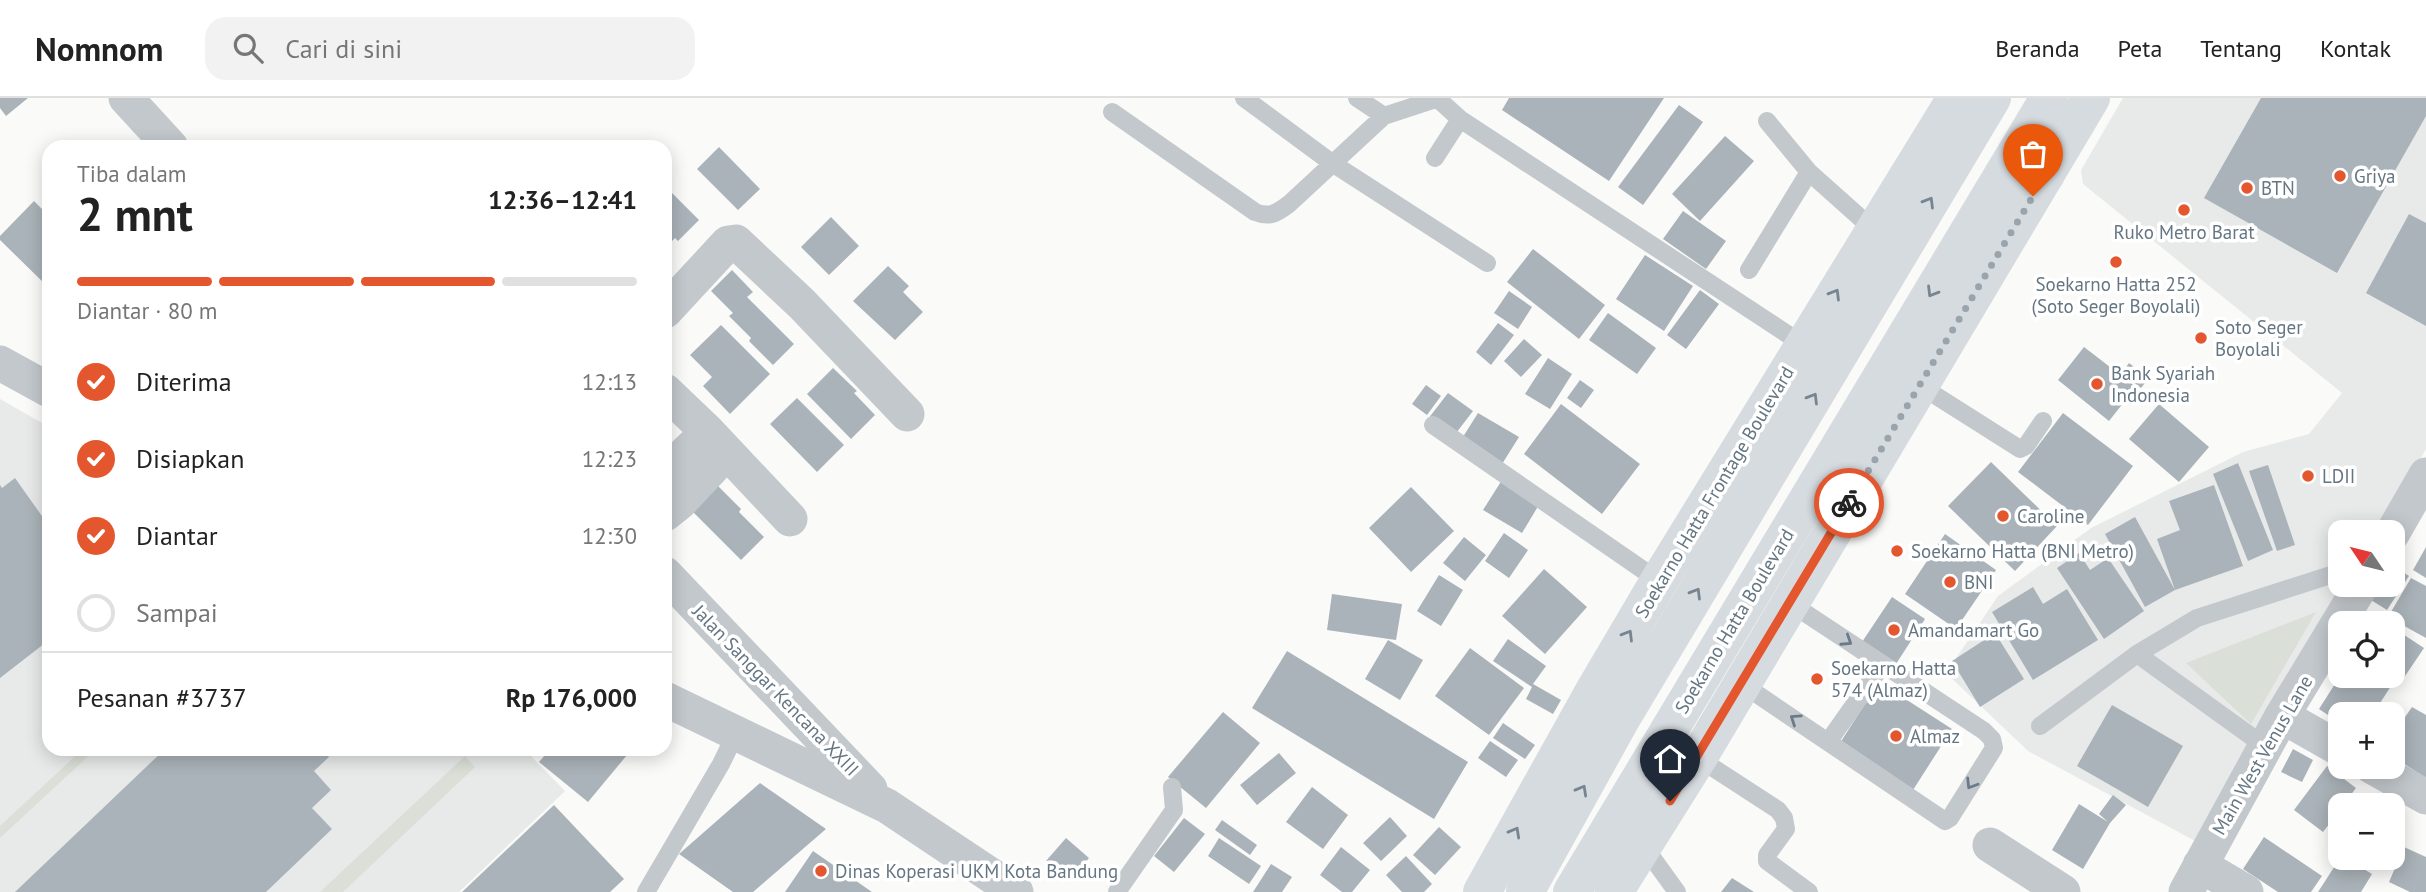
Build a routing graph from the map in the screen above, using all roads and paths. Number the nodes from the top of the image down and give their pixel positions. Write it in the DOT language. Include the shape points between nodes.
graph roads {
  1 [pos="125,98"];
  2 [pos="1244,98"];
  3 [pos="1357,98"];
  4 [pos="1438,98"];
  5 [pos="1956,98"];
  6 [pos="1992,98"];
  7 [pos="2049,98"];
  8 [pos="2091,98"];
  9 [pos="1112,112"];
  10 [pos="1384,116"];
  11 [pos="1460,119"];
  12 [pos="1767,121"];
  13 [pos="164,140"];
  14 [pos="1435,158"];
  15 [pos="1332,163"];
  16 [pos="1809,172"];
  17 [pos="2046,174"];
  18 [pos="1874,230"];
  19 [pos="1967,233"];
  20 [pos="1487,263"];
  21 [pos="1749,270"];
  22 [pos="672,303"];
  23 [pos="2159,303"];
  24 [pos="2167,309"];
  25 [pos="1804,345"];
  26 [pos="0,363"];
  27 [pos="1919,385"];
  28 [pos="42,386"];
  29 [pos="672,398"];
  30 [pos="907,414"];
  31 [pos="2043,421"];
  32 [pos="1433,425"];
  33 [pos="717,442"];
  34 [pos="672,469"];
  35 [pos="2426,475"];
  36 [pos="672,508"];
  37 [pos="790,519"];
  38 [pos="2400,520"];
  39 [pos="2328,576"];
  40 [pos="672,581"];
  41 [pos="1659,581"];
  42 [pos="2354,597"];
  43 [pos="1790,603"];
  44 [pos="2137,654"];
  45 [pos="1883,664"];
  46 [pos="1742,684"];
  47 [pos="672,702"];
  48 [pos="2282,716"];
  49 [pos="2040,726"];
  50 [pos="736,733"];
  51 [pos="1828,742"];
  52 [pos="2328,742"];
  53 [pos="2266,747"];
  54 [pos="1698,758"];
  55 [pos="2394,779"];
  56 [pos="1172,787"];
  57 [pos="2426,797"];
  58 [pos="887,807"];
  59 [pos="1643,845"];
  60 [pos="1990,845"];
  61 [pos="1596,849"];
  62 [pos="2193,878"];
  63 [pos="646,892"];
  64 [pos="1016,892"];
  65 [pos="1117,892"];
  66 [pos="1482,892"];
  67 [pos="1525,892"];
  68 [pos="1572,892"];
  69 [pos="1590,892"];
  70 [pos="1614,892"];
  71 [pos="1677,892"];
  72 [pos="1809,892"];
  73 [pos="2063,892"];
  74 [pos="2246,892"];
  1 -- 13 [label="street"];
  2 -- 15 [label="lane"];
  3 -- 10 [label="lane"];
  4 -- 10 [label="lane"];
  4 -- 11 [label="lane"];
  5 -- 18 [label="main road, Soekarno Hatta Frontage Boulevard"];
  67 -- 6 [label="main road, one-way" via="1621,719"];
  7 -- 19 [label="main road, Soekarno Hatta Boulevard"];
  8 -- 17 [label="main road"];
  9 -- 15 [label="lane" via="1265,216 1289,204"];
  10 -- 15 [label="lane"];
  11 -- 14 [label="lane"];
  11 -- 25 [label="lane"];
  12 -- 16 [label="lane"];
  15 -- 20 [label="lane"];
  16 -- 18 [label="lane"];
  16 -- 21 [label="lane"];
  17 -- 19 [label="main road"];
  17 -- 27 [label="main road"];
  25 -- 18 [label="main road, Soekarno Hatta Frontage Boulevard, one-way"];
  19 -- 61 [label="main road, Soekarno Hatta Boulevard, one-way"];
  22 -- 30 [label="street" via="728,243 736,242"];
  23 -- 24 [label="path"];
  25 -- 41 [label="main road, Soekarno Hatta Frontage Boulevard"];
  26 -- 28 [label="street"];
  27 -- 31 [label="lane" via="2020,449"];
  27 -- 43 [label="main road"];
  29 -- 33 [label="street"];
  32 -- 41 [label="lane"];
  33 -- 34 [label="street"];
  33 -- 36 [label="street"];
  33 -- 37 [label="street"];
  35 -- 38 [label="street"];
  39 -- 44 [label="lane" via="2197,618"];
  40 -- 58 [label="street, Jalan Sanggar Kencana XXIII"];
  66 -- 41 [label="main road, Soekarno Hatta Frontage Boulevard, one-way"];
  42 -- 48 [label="street, Main West Venus Lane"];
  43 -- 45 [label="lane, one-way"];
  43 -- 46 [label="main road"];
  44 -- 49 [label="lane"];
  44 -- 53 [label="lane"];
  45 -- 51 [label="lane"];
  45 -- 51 [label="lane, one-way" via="1992,739 1994,748 1950,818 1938,818"];
  51 -- 46 [label="lane, one-way"];
  46 -- 54 [label="main road"];
  47 -- 50 [label="street"];
  48 -- 52 [label="street"];
  48 -- 53 [label="street, Main West Venus Lane"];
  50 -- 58 [label="street"];
  50 -- 63 [label="lane"];
  53 -- 62 [label="street, Main West Venus Lane"];
  54 -- 59 [label="main road"];
  54 -- 72 [label="lane" via="1778,810 1786,830 1767,861"];
  55 -- 57 [label="street"];
  56 -- 65 [label="lane" via="1174,810"];
  58 -- 64 [label="street"];
  59 -- 70 [label="main road"];
  59 -- 71 [label="lane"];
  60 -- 73 [label="street"];
  61 -- 68 [label="main road, Soekarno Hatta Boulevard"];
  61 -- 69 [label="main road"];
  62 -- 74 [label="street"];
}
